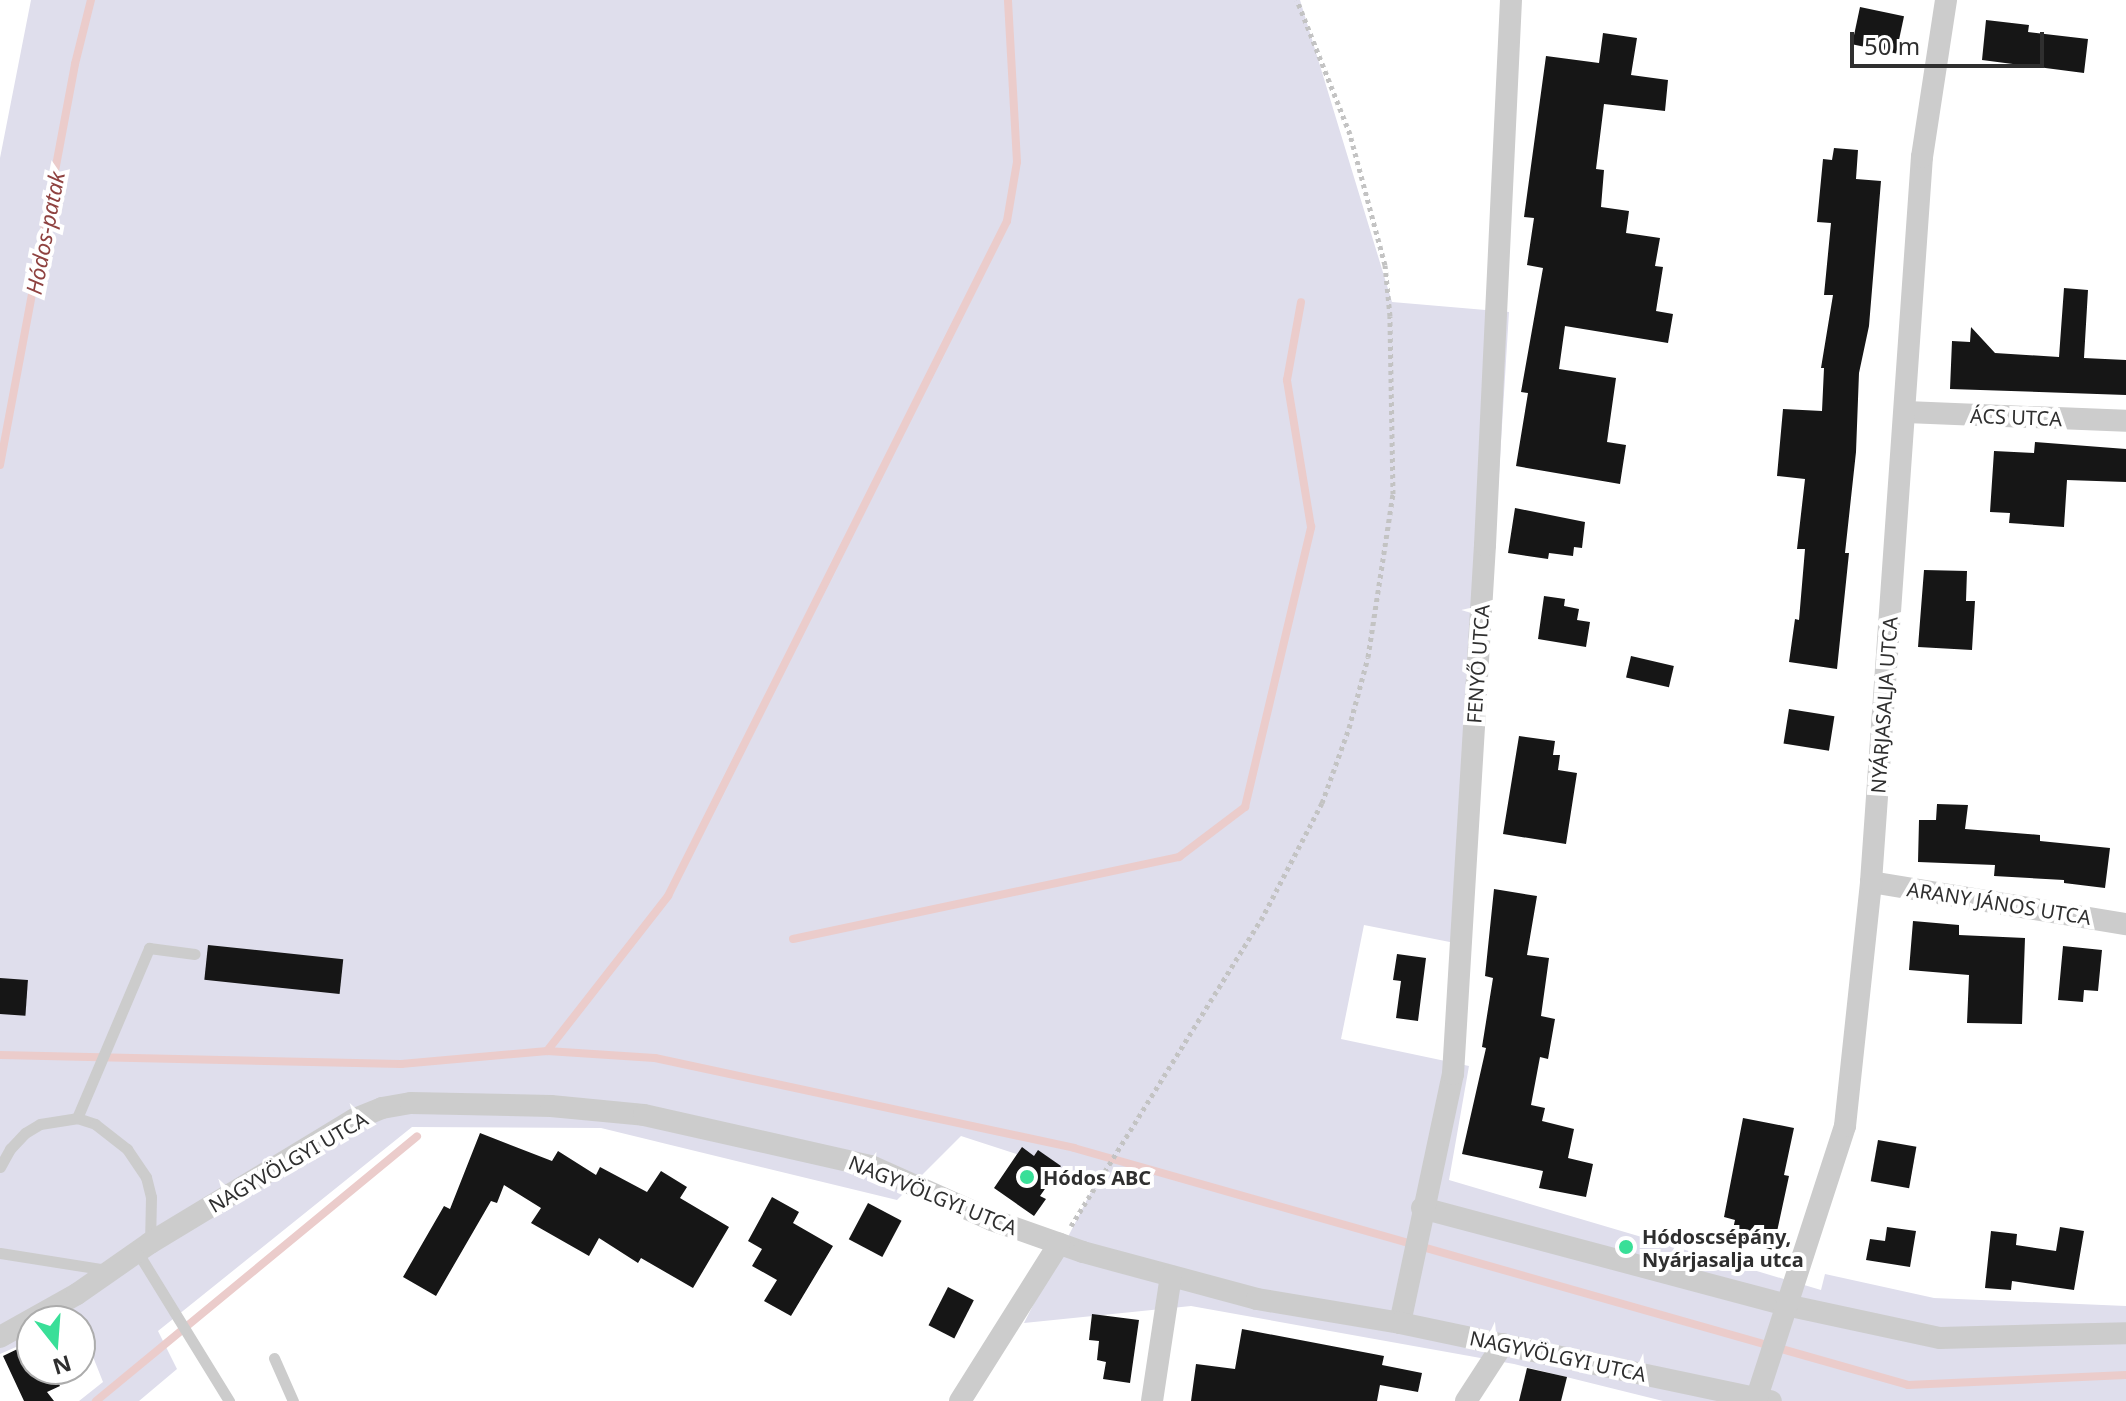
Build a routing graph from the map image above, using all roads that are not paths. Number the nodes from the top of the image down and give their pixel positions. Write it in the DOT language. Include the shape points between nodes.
graph roads {
  1 [pos="1511,0"];
  2 [pos="1946,0"];
  3 [pos="1906,412"];
  4 [pos="2126,421"];
  5 [pos="1871,882"];
  6 [pos="2126,924"];
  7 [pos="195,954"];
  8 [pos="77,1118"];
  9 [pos="0,1167"];
  10 [pos="1422,1208"];
  11 [pos="1059,1244"];
  12 [pos="144,1248"];
  13 [pos="0,1253"];
  14 [pos="112,1271"];
  15 [pos="1171,1276"];
  16 [pos="1786,1305"];
  17 [pos="1400,1323"];
  18 [pos="2126,1333"];
  19 [pos="0,1337"];
  20 [pos="1503,1344"];
  21 [pos="274,1358"];
  22 [pos="1764,1399"];
  23 [pos="229,1401"];
  24 [pos="293,1401"];
  25 [pos="960,1401"];
  26 [pos="1152,1401"];
  27 [pos="1466,1401"];
  1 -- 10 [label="street, FENYŐ UTCA" via="1453,1074"];
  2 -- 3 [label="street, NYÁRJASALJA UTCA" via="1922,157"];
  3 -- 4 [label="street, ÁCS UTCA"];
  3 -- 5 [label="street, NYÁRJASALJA UTCA"];
  5 -- 6 [label="street, ARANY JÁNOS UTCA"];
  5 -- 16 [label="street, NYÁRJASALJA UTCA" via="1845,1126"];
  7 -- 8 [label="lane" via="149,948"];
  8 -- 9 [label="lane" via="40,1124 25,1133"];
  8 -- 12 [label="lane" via="113,1134 139,1163 151,1197"];
  10 -- 16 [label="street"];
  10 -- 17 [label="street, FENYŐ UTCA"];
  11 -- 12 [label="street, NAGYVÖLGYI UTCA" via="871,1166 736,1134 629,1113 411,1103 355,1119"];
  11 -- 15 [label="street, NAGYVÖLGYI UTCA"];
  11 -- 25 [label="street"];
  12 -- 14 [label="street, NAGYVÖLGYI UTCA"];
  12 -- 23 [label="lane" via="173,1312"];
  13 -- 14 [label="lane"];
  14 -- 19 [label="street, NAGYVÖLGYI UTCA"];
  15 -- 17 [label="street, NAGYVÖLGYI UTCA" via="1257,1299"];
  15 -- 26 [label="street"];
  16 -- 18 [label="street" via="1940,1338"];
  16 -- 22 [label="street, NYÁRJASALJA UTCA" via="1768,1361"];
  17 -- 20 [label="street, NAGYVÖLGYI UTCA"];
  20 -- 22 [label="street, NAGYVÖLGYI UTCA"];
  20 -- 27 [label="street"];
  21 -- 24 [label="lane"];
}
